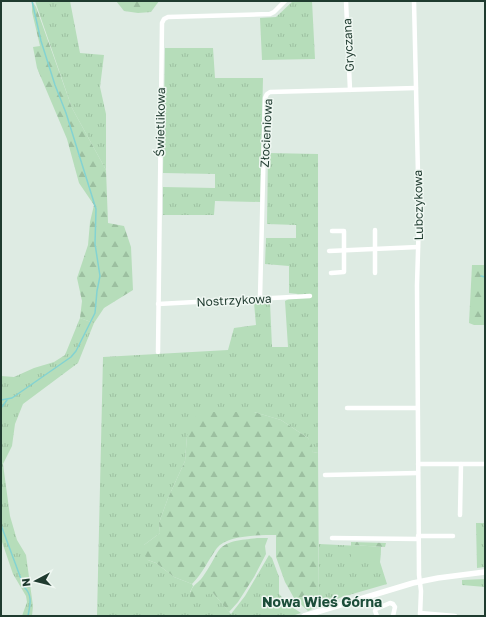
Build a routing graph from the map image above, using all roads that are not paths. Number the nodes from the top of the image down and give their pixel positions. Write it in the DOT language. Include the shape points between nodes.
graph roads {
  1 [pos="285,1"];
  2 [pos="346,1"];
  3 [pos="414,1"];
  4 [pos="416,88"];
  5 [pos="350,90"];
  6 [pos="375,230"];
  7 [pos="332,231"];
  8 [pos="418,247"];
  9 [pos="375,249"];
  10 [pos="329,251"];
  11 [pos="344,251"];
  12 [pos="331,273"];
  13 [pos="375,273"];
  14 [pos="310,296"];
  15 [pos="260,298"];
  16 [pos="158,304"];
  17 [pos="158,352"];
  18 [pos="347,408"];
  19 [pos="417,408"];
  20 [pos="418,464"];
  21 [pos="461,464"];
  22 [pos="485,464"];
  23 [pos="418,473"];
  24 [pos="325,475"];
  25 [pos="460,515"];
  26 [pos="453,536"];
  27 [pos="332,538"];
  28 [pos="418,538"];
  29 [pos="485,572"];
  30 [pos="419,581"];
  31 [pos="320,614"];
  32 [pos="420,614"];
  33 [pos="304,616"];
  34 [pos="377,616"];
  35 [pos="393,616"];
  36 [pos="455,616"];
  1 -- 16 [label="street, Świetlikowa" via="270,14 168,17 162,23"];
  2 -- 5 [label="street, Gryczana"];
  3 -- 4 [label="street, Lubczykowa"];
  4 -- 5 [label="street, Złocieniowa"];
  4 -- 8 [label="street, Lubczykowa"];
  5 -- 15 [label="street, Złocieniowa" via="270,92 265,98"];
  6 -- 9 [label="street"];
  7 -- 11 [label="street" via="344,230"];
  8 -- 9 [label="street"];
  8 -- 19 [label="street, Lubczykowa"];
  9 -- 11 [label="street"];
  9 -- 13 [label="street"];
  10 -- 11 [label="street"];
  11 -- 12 [label="street" via="344,272"];
  14 -- 15 [label="street, Nostrzykowa"];
  15 -- 16 [label="street, Nostrzykowa"];
  16 -- 17 [label="street, Świetlikowa"];
  18 -- 19 [label="street"];
  19 -- 20 [label="street, Lubczykowa"];
  20 -- 21 [label="street"];
  20 -- 23 [label="street, Lubczykowa"];
  21 -- 22 [label="street"];
  21 -- 25 [label="street"];
  23 -- 24 [label="street"];
  23 -- 28 [label="street, Lubczykowa"];
  26 -- 28 [label="street"];
  27 -- 28 [label="street"];
  28 -- 30 [label="street, Lubczykowa"];
  29 -- 30 [label="street"];
  30 -- 31 [label="street"];
  30 -- 32 [label="street, Lubczykowa"];
  31 -- 33 [label="street"];
  32 -- 36 [label="street"];
  34 -- 35 [label="street" via="376,609 390,603 395,607"];
}
